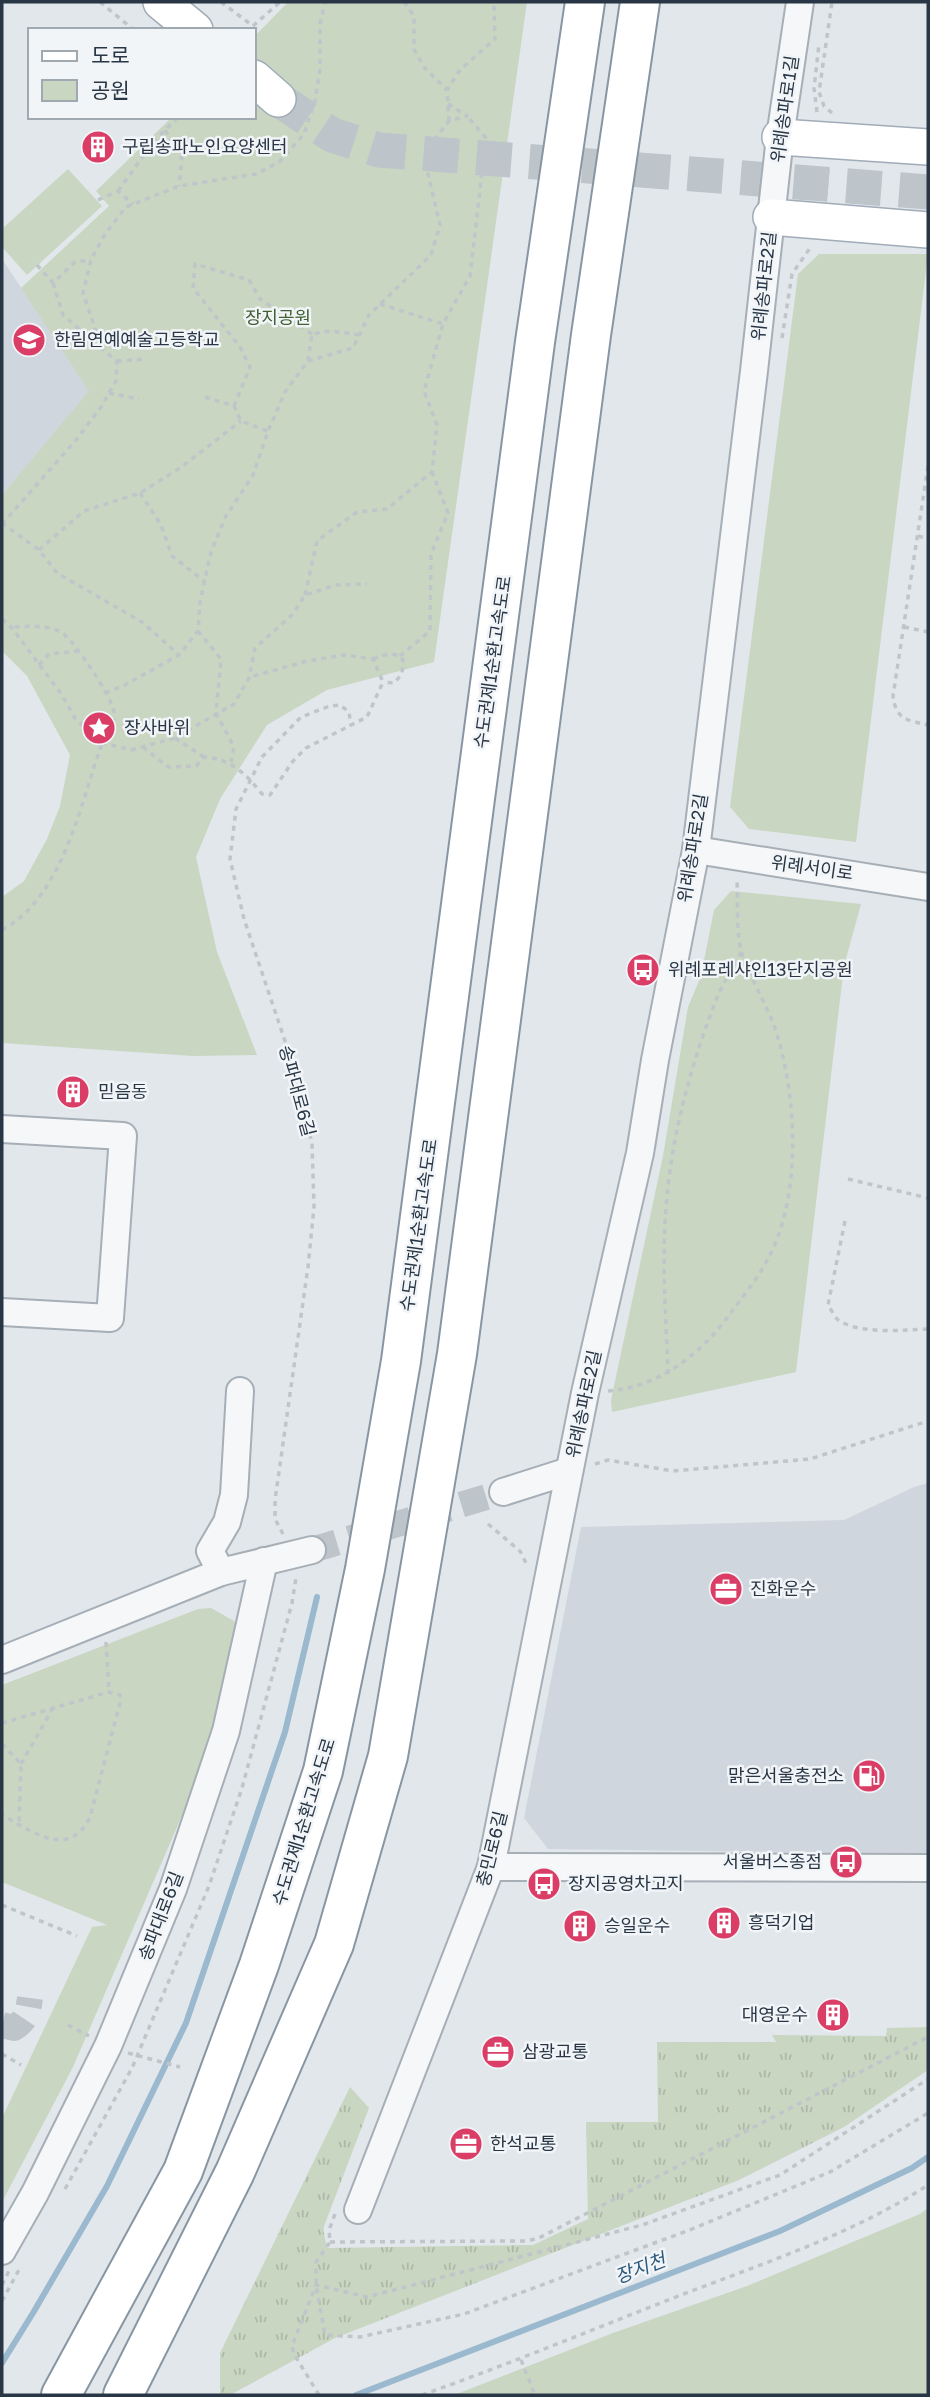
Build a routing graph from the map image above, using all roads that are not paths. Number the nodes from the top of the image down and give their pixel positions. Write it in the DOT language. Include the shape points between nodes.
graph roads {
  1 [pos="161,2"];
  2 [pos="585,2"];
  3 [pos="640,2"];
  4 [pos="800,2"];
  5 [pos="193,28"];
  6 [pos="780,137"];
  7 [pos="928,147"];
  8 [pos="771,217"];
  9 [pos="928,230"];
  10 [pos="696,850"];
  11 [pos="928,887"];
  12 [pos="2,1129"];
  13 [pos="2,1312"];
  14 [pos="240,1391"];
  15 [pos="569,1471"];
  16 [pos="503,1492"];
  17 [pos="303,1552"];
  18 [pos="264,1561"];
  19 [pos="221,1572"];
  20 [pos="2,1660"];
  21 [pos="491,1867"];
  22 [pos="928,1868"];
  23 [pos="358,2210"];
  24 [pos="2,2251"];
  25 [pos="61,2395"];
  26 [pos="123,2395"];
  1 -- 5 [label="main road"];
  2 -- 25 [label="highway, 수도권제1순환고속도로" via="401,1361 365,1569 323,1771 259,1965 183,2171"];
  3 -- 26 [label="highway" via="591,335 457,1354 388,1756 334,1944 235,2172"];
  4 -- 6 [label="street, 위례송파로1길"];
  6 -- 7 [label="main road" via="832,127"];
  6 -- 8 [label="street, 위례송파로1길"];
  8 -- 9 [label="main road"];
  8 -- 10 [label="street, 위례송파로2길"];
  10 -- 11 [label="street, 위례서이로"];
  10 -- 15 [label="street, 위례송파로2길" via="640,1153"];
  12 -- 13 [label="street" via="123,1136 110,1318"];
  14 -- 19 [label="street" via="233,1495 227,1522 211,1551"];
  15 -- 16 [label="street"];
  15 -- 21 [label="street, 충민로6길"];
  17 -- 18 [label="street"];
  18 -- 19 [label="street"];
  18 -- 24 [label="street, 송파대로6길" via="226,1731 173,1889 108,2046"];
  19 -- 20 [label="street"];
  21 -- 22 [label="street"];
  21 -- 23 [label="street, 충민로6길"];
}
